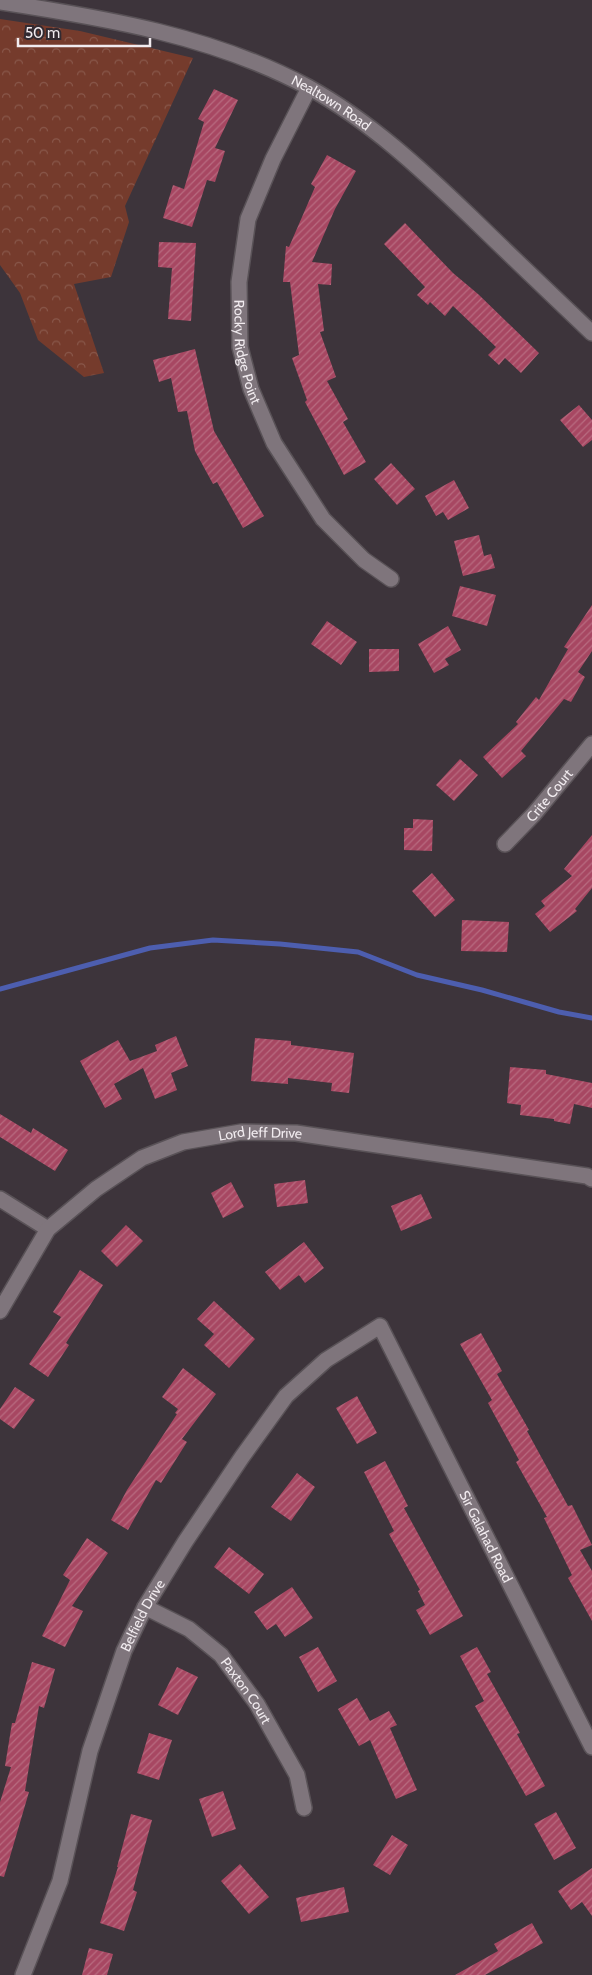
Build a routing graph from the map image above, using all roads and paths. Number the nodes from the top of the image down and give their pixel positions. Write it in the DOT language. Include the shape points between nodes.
graph roads {
  1 [pos="0,2"];
  2 [pos="309,88"];
  3 [pos="592,334"];
  4 [pos="392,579"];
  5 [pos="592,744"];
  6 [pos="505,844"];
  7 [pos="592,1179"];
  8 [pos="0,1199"];
  9 [pos="48,1229"];
  10 [pos="0,1311"];
  11 [pos="380,1326"];
  12 [pos="145,1607"];
  13 [pos="590,1737"];
  14 [pos="304,1808"];
  15 [pos="23,1975"];
  1 -- 2 [label="street, Nealtown Road" via="71,13 197,42 273,69"];
  2 -- 3 [label="street, Nealtown Road" via="394,146"];
  2 -- 4 [label="street, Rocky Ridge Point" via="273,159 248,219 239,282 240,347 251,390 274,443 323,519 364,560"];
  5 -- 6 [label="street, Crite Court"];
  7 -- 9 [label="street, Lord Jeff Drive" via="296,1133 241,1132 183,1142 142,1158 96,1189"];
  8 -- 9 [label="street"];
  9 -- 10 [label="street, Lord Jeff Drive"];
  11 -- 12 [label="street, Belfield Drive" via="326,1360 286,1396 226,1480"];
  11 -- 13 [label="street, Sir Galahad Road"];
  12 -- 14 [label="street, Paxton Court" via="189,1629 221,1655 257,1704 297,1775"];
  12 -- 15 [label="street, Belfield Drive" via="124,1651 96,1732 60,1881"];
}
